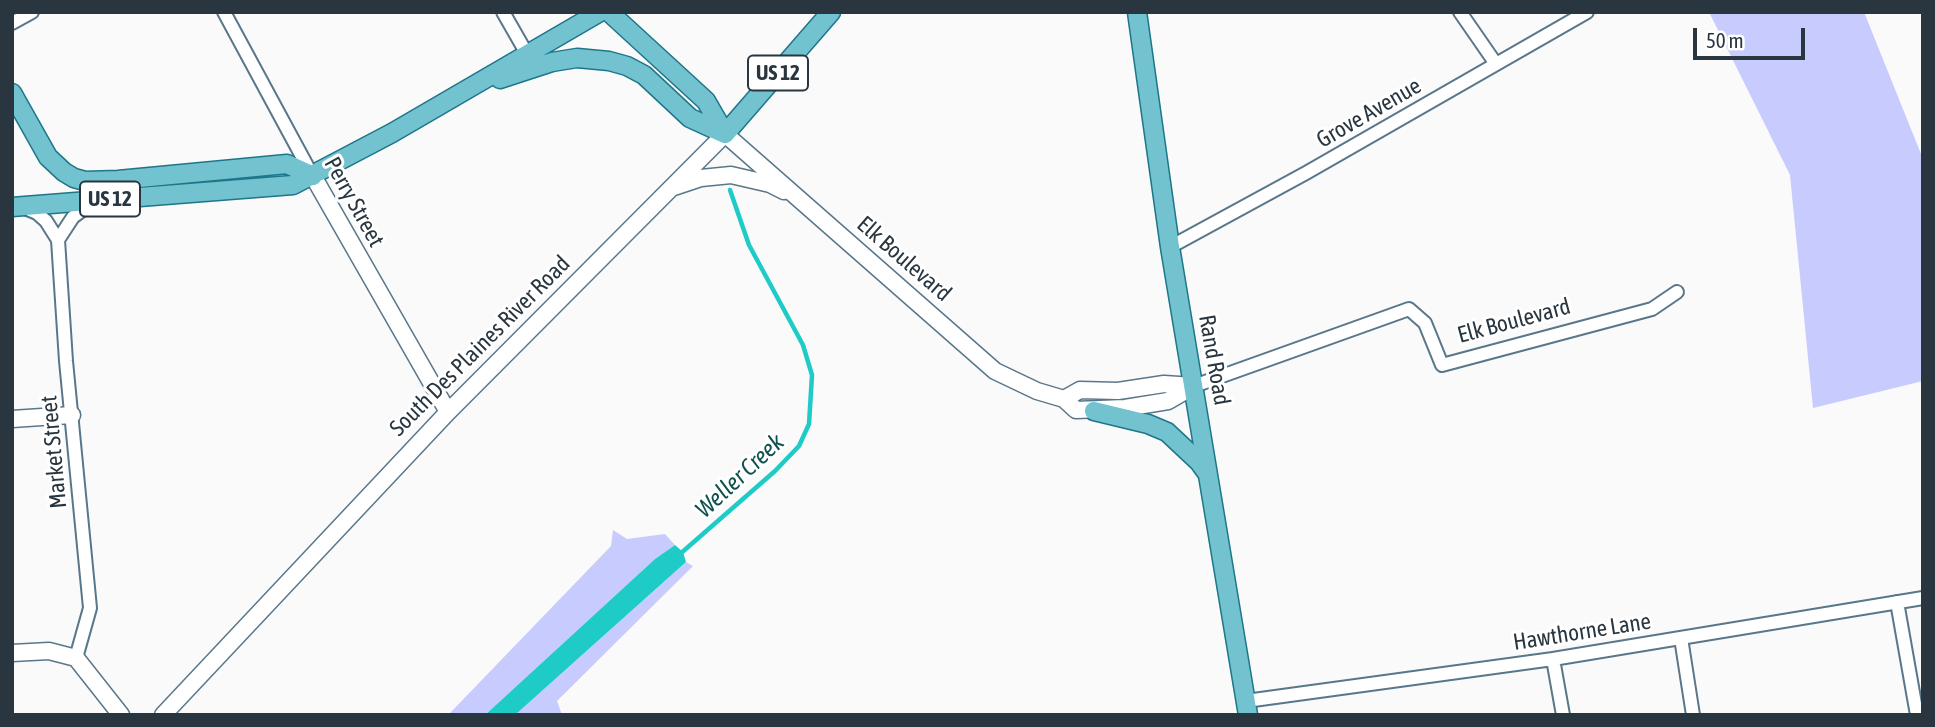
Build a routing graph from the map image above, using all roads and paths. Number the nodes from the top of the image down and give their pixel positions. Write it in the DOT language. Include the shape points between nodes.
graph roads {
  1 [pos="32,12"];
  2 [pos="223,12"];
  3 [pos="503,12"];
  4 [pos="600,12"];
  5 [pos="609,12"];
  6 [pos="831,12"];
  7 [pos="1137,12"];
  8 [pos="1460,12"];
  9 [pos="1587,12"];
  10 [pos="12,23"];
  11 [pos="527,54"];
  12 [pos="1496,64"];
  13 [pos="466,90"];
  14 [pos="12,93"];
  15 [pos="725,134"];
  16 [pos="313,176"];
  17 [pos="672,187"];
  18 [pos="797,197"];
  19 [pos="96,200"];
  20 [pos="17,207"];
  21 [pos="58,240"];
  22 [pos="1170,247"];
  23 [pos="1677,292"];
  24 [pos="1194,386"];
  25 [pos="1064,399"];
  26 [pos="1094,411"];
  27 [pos="448,412"];
  28 [pos="72,415"];
  29 [pos="12,419"];
  30 [pos="1209,475"];
  31 [pos="1923,598"];
  32 [pos="1898,602"];
  33 [pos="1681,638"];
  34 [pos="12,653"];
  35 [pos="76,658"];
  36 [pos="1553,659"];
  37 [pos="1247,708"];
  38 [pos="121,715"];
  39 [pos="163,715"];
  40 [pos="1563,715"];
  41 [pos="1693,715"];
  42 [pos="1917,715"];
  1 -- 10 [label="street"];
  2 -- 16 [label="street, Perry Street"];
  3 -- 11 [label="street"];
  4 -- 11 [label="main road, US 12"];
  5 -- 15 [label="main road, Elk Boulevard" via="706,101"];
  6 -- 15 [label="main road, South Des Plaines River Road / US 12"];
  7 -- 22 [label="main road, Rand Road"];
  8 -- 12 [label="street"];
  9 -- 12 [label="street, Grove Avenue"];
  11 -- 13 [label="main road, US 12"];
  12 -- 22 [label="street, Grove Avenue"];
  13 -- 15 [label="main road, Elk Boulevard" via="552,62 577,58 609,61 644,75 690,118"];
  13 -- 16 [label="main road, US 12"];
  14 -- 16 [label="main road, US 12" via="48,157 64,172 85,181 287,164"];
  15 -- 17 [label="main road, South Des Plaines River Road"];
  15 -- 18 [label="main road, Elk Boulevard"];
  16 -- 19 [label="main road, US 12" via="293,185"];
  16 -- 27 [label="main road, Perry Street"];
  17 -- 18 [label="main road" via="731,175 770,184"];
  17 -- 27 [label="main road, South Des Plaines River Road"];
  18 -- 25 [label="main road, Elk Boulevard" via="995,371"];
  19 -- 20 [label="main road, US 12"];
  19 -- 21 [label="street" via="73,217"];
  20 -- 21 [label="street" via="37,213"];
  21 -- 28 [label="street, Market Street"];
  22 -- 24 [label="main road, Rand Road"];
  23 -- 24 [label="street, Elk Boulevard" via="1652,309 1442,365 1425,323 1409,309"];
  24 -- 25 [label="main road, Elk Boulevard" via="1080,390"];
  24 -- 26 [label="main road, Elk Boulevard" via="1168,401"];
  24 -- 30 [label="main road, Rand Road"];
  25 -- 26 [label="main road, Elk Boulevard" via="1076,410"];
  26 -- 30 [label="main road" via="1167,432"];
  27 -- 39 [label="main road, South Des Plaines River Road"];
  28 -- 29 [label="main road"];
  28 -- 35 [label="street, Market Street" via="90,608"];
  30 -- 37 [label="main road, Rand Road"];
  31 -- 32 [label="street, Hawthorne Lane"];
  32 -- 33 [label="street, Hawthorne Lane"];
  32 -- 42 [label="street"];
  33 -- 36 [label="street, Hawthorne Lane"];
  33 -- 41 [label="street"];
  34 -- 35 [label="main road" via="49,651"];
  35 -- 38 [label="main road"];
  36 -- 37 [label="street, Hawthorne Lane"];
  36 -- 40 [label="street"];
}
